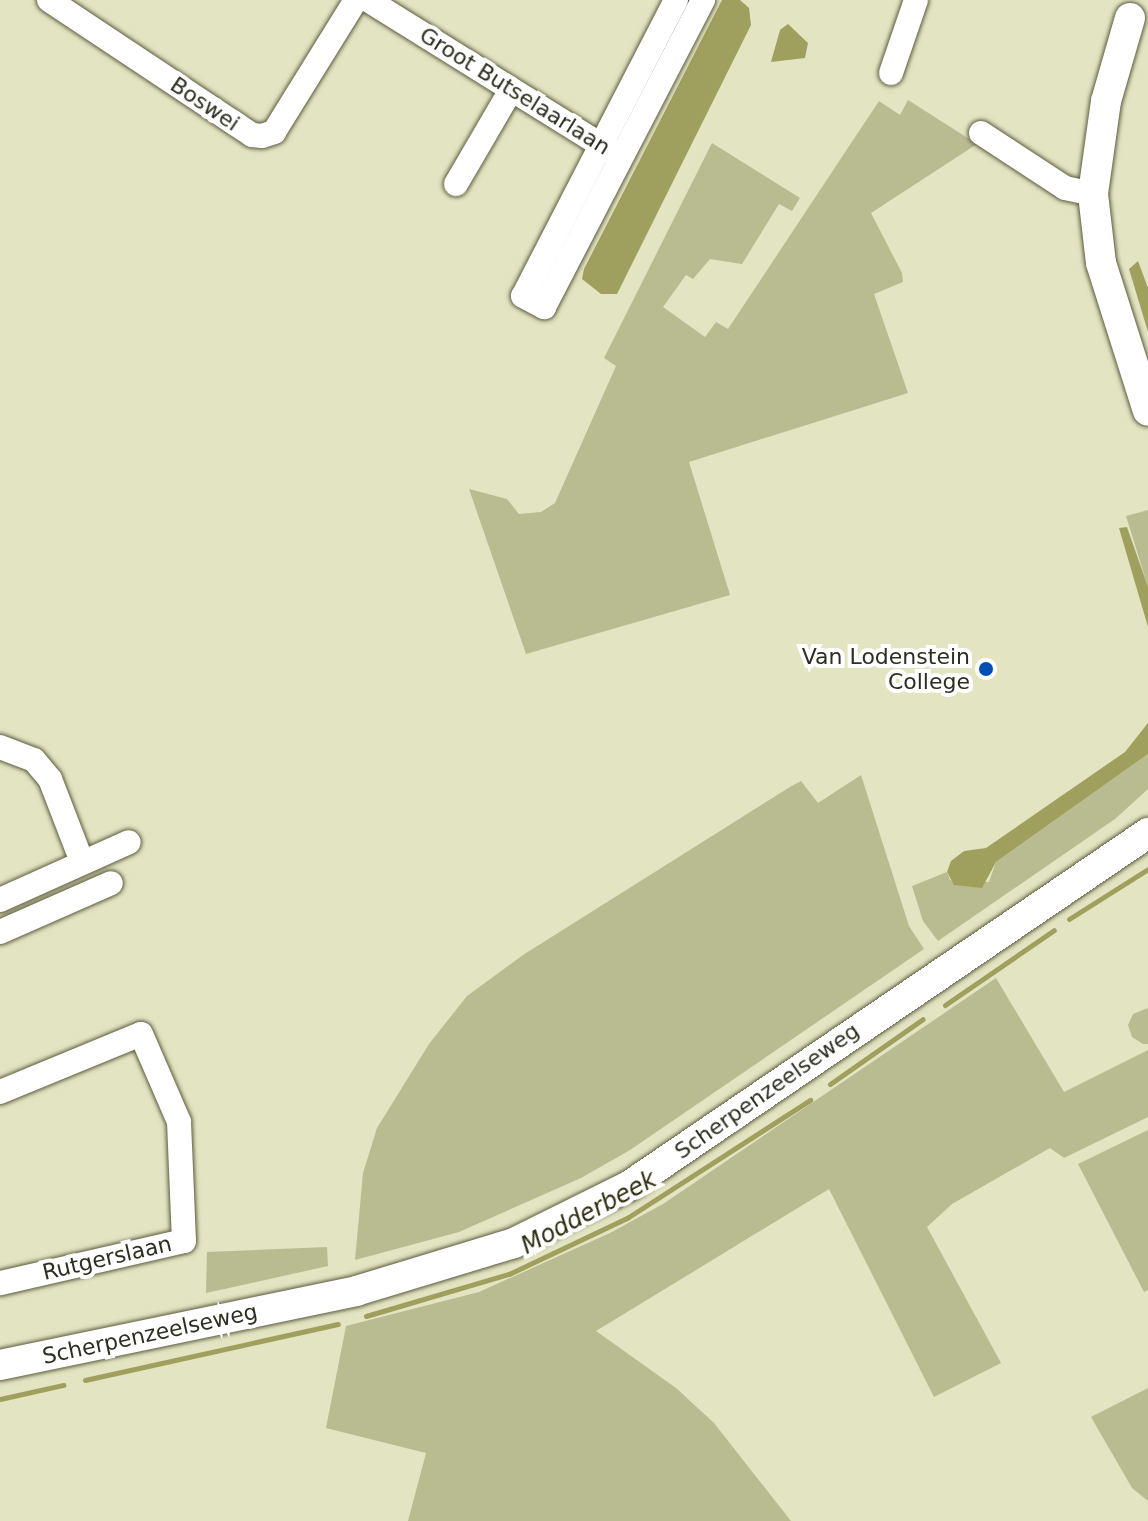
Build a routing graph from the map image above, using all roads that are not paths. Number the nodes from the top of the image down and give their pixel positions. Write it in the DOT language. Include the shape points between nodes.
graph roads {
  1 [pos="49,0"];
  2 [pos="356,0"];
  3 [pos="368,0"];
  4 [pos="676,0"];
  5 [pos="703,0"];
  6 [pos="916,0"];
  7 [pos="1137,21"];
  8 [pos="891,73"];
  9 [pos="511,90"];
  10 [pos="981,133"];
  11 [pos="611,151"];
  12 [pos="456,184"];
  13 [pos="1093,194"];
  14 [pos="1148,411"];
  15 [pos="0,747"];
  16 [pos="1142,832"];
  17 [pos="129,842"];
  18 [pos="82,862"];
  19 [pos="111,883"];
  20 [pos="0,900"];
  21 [pos="0,932"];
  22 [pos="0,1092"];
  23 [pos="0,1283"];
  24 [pos="0,1365"];
  1 -- 2 [label="street, Boswei" via="252,135 262,136 274,132"];
  3 -- 9 [label="street, Groot Butselaarlaan"];
  4 -- 11 [label="street"];
  5 -- 11 [label="street"];
  6 -- 8 [label="street"];
  7 -- 13 [label="main road" via="1104,124"];
  9 -- 11 [label="street, Groot Butselaarlaan"];
  9 -- 12 [label="street"];
  10 -- 13 [label="street" via="1065,188"];
  11 -- 11 [label="street" via="523,296 544,307"];
  13 -- 14 [label="main road" via="1101,263"];
  15 -- 18 [label="street" via="34,760 50,779"];
  16 -- 24 [label="main road, Scherpenzeelseweg" via="629,1186 514,1243 356,1291"];
  17 -- 18 [label="street"];
  18 -- 20 [label="street"];
  19 -- 21 [label="street"];
  22 -- 23 [label="street, Rutgerslaan" via="141,1034 179,1122 184,1241"];
}
